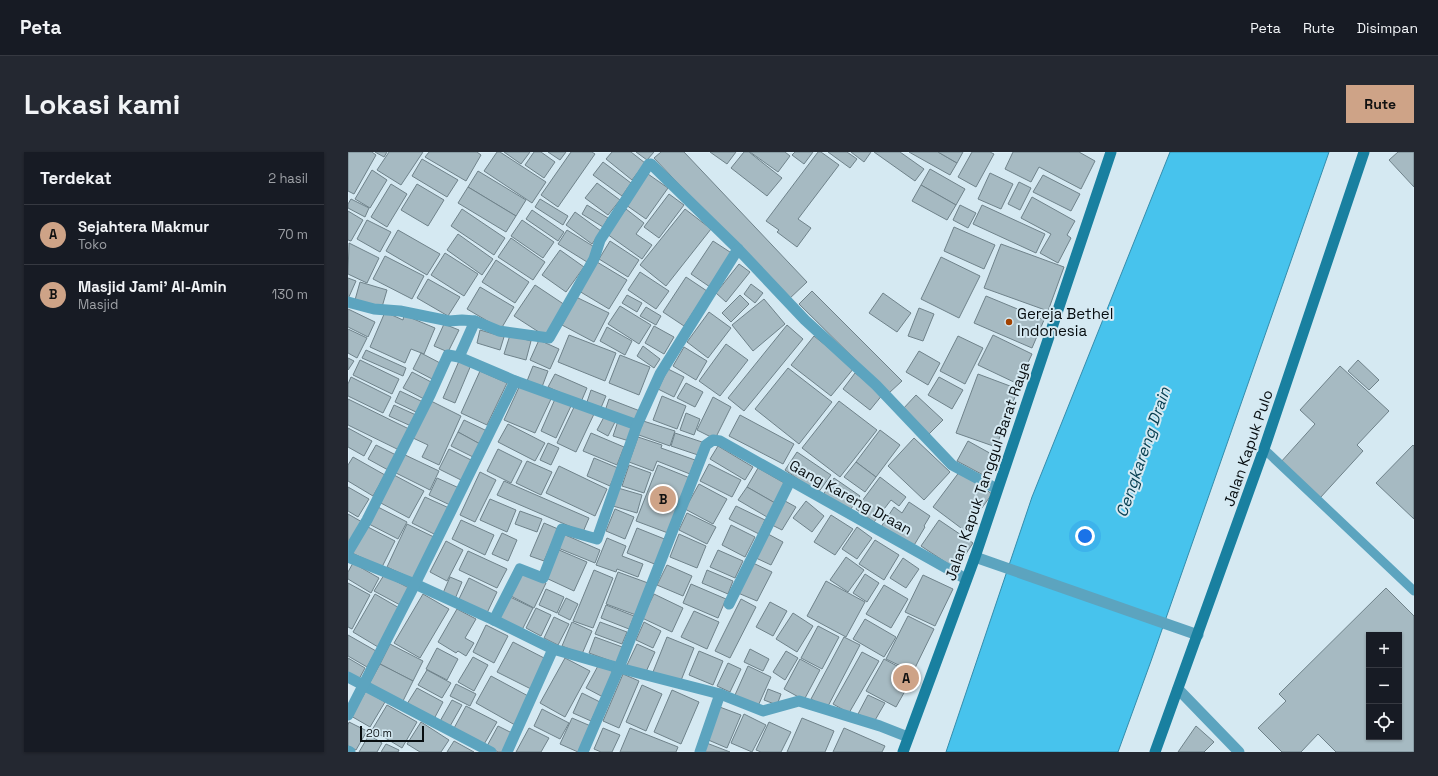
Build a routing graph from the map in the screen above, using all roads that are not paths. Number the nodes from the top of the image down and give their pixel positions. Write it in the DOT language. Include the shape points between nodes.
graph roads {
  1 [pos="1364,152"];
  2 [pos="1108,153"];
  3 [pos="738,249"];
  4 [pos="348,302"];
  5 [pos="475,321"];
  6 [pos="459,357"];
  7 [pos="515,381"];
  8 [pos="637,425"];
  9 [pos="1264,449"];
  10 [pos="790,481"];
  11 [pos="998,489"];
  12 [pos="348,552"];
  13 [pos="348,556"];
  14 [pos="975,557"];
  15 [pos="966,579"];
  16 [pos="415,584"];
  17 [pos="1414,591"];
  18 [pos="729,604"];
  19 [pos="494,620"];
  20 [pos="1198,635"];
  21 [pos="553,649"];
  22 [pos="619,668"];
  23 [pos="348,677"];
  24 [pos="363,686"];
  25 [pos="1178,689"];
  26 [pos="720,694"];
  27 [pos="348,715"];
  28 [pos="908,737"];
  29 [pos="491,752"];
  30 [pos="507,752"];
  31 [pos="583,752"];
  32 [pos="700,752"];
  33 [pos="903,752"];
  34 [pos="1155,752"];
  35 [pos="1239,752"];
  1 -- 9 [label="main road, Jalan Kapuk Pulo"];
  2 -- 11 [label="main road, Jalan Kapuk Tanggul Barat Raya"];
  3 -- 5 [label="street" via="649,164 600,240 594,259 549,338 500,331"];
  3 -- 8 [label="street" via="660,374"];
  3 -- 11 [label="street" via="805,320 876,385 952,465"];
  4 -- 5 [label="street" via="374,309 400,311 449,321"];
  5 -- 6 [label="street"];
  6 -- 7 [label="street"];
  6 -- 12 [label="street" via="448,354 367,520"];
  7 -- 8 [label="street"];
  7 -- 16 [label="street"];
  8 -- 19 [label="street" via="597,539 562,529 543,578 520,569"];
  9 -- 17 [label="lane"];
  9 -- 20 [label="main road, Jalan Kapuk Pulo"];
  10 -- 15 [label="street, Gang Kareng Draan"];
  10 -- 18 [label="street"];
  10 -- 22 [label="street, Gang Kareng Draan" via="720,442 713,440 706,445"];
  11 -- 14 [label="main road, Jalan Kapuk Tanggul Barat Raya"];
  13 -- 16 [label="street"];
  14 -- 15 [label="main road, Jalan Kapuk Tanggul Barat Raya"];
  14 -- 20 [label="street"];
  15 -- 28 [label="main road, Jalan Kapuk Tanggul Barat Raya"];
  16 -- 19 [label="street"];
  16 -- 24 [label="street"];
  19 -- 21 [label="street"];
  20 -- 25 [label="main road, Jalan Kapuk Pulo"];
  21 -- 22 [label="street"];
  21 -- 30 [label="street"];
  22 -- 26 [label="street"];
  22 -- 31 [label="street"];
  23 -- 24 [label="street"];
  24 -- 27 [label="street"];
  24 -- 29 [label="street"];
  25 -- 34 [label="main road, Jalan Kapuk Pulo"];
  25 -- 35 [label="street"];
  26 -- 28 [label="street" via="764,710 799,701"];
  26 -- 32 [label="street"];
  28 -- 33 [label="main road, Jalan Kapuk Tanggul Barat Raya"];
}
